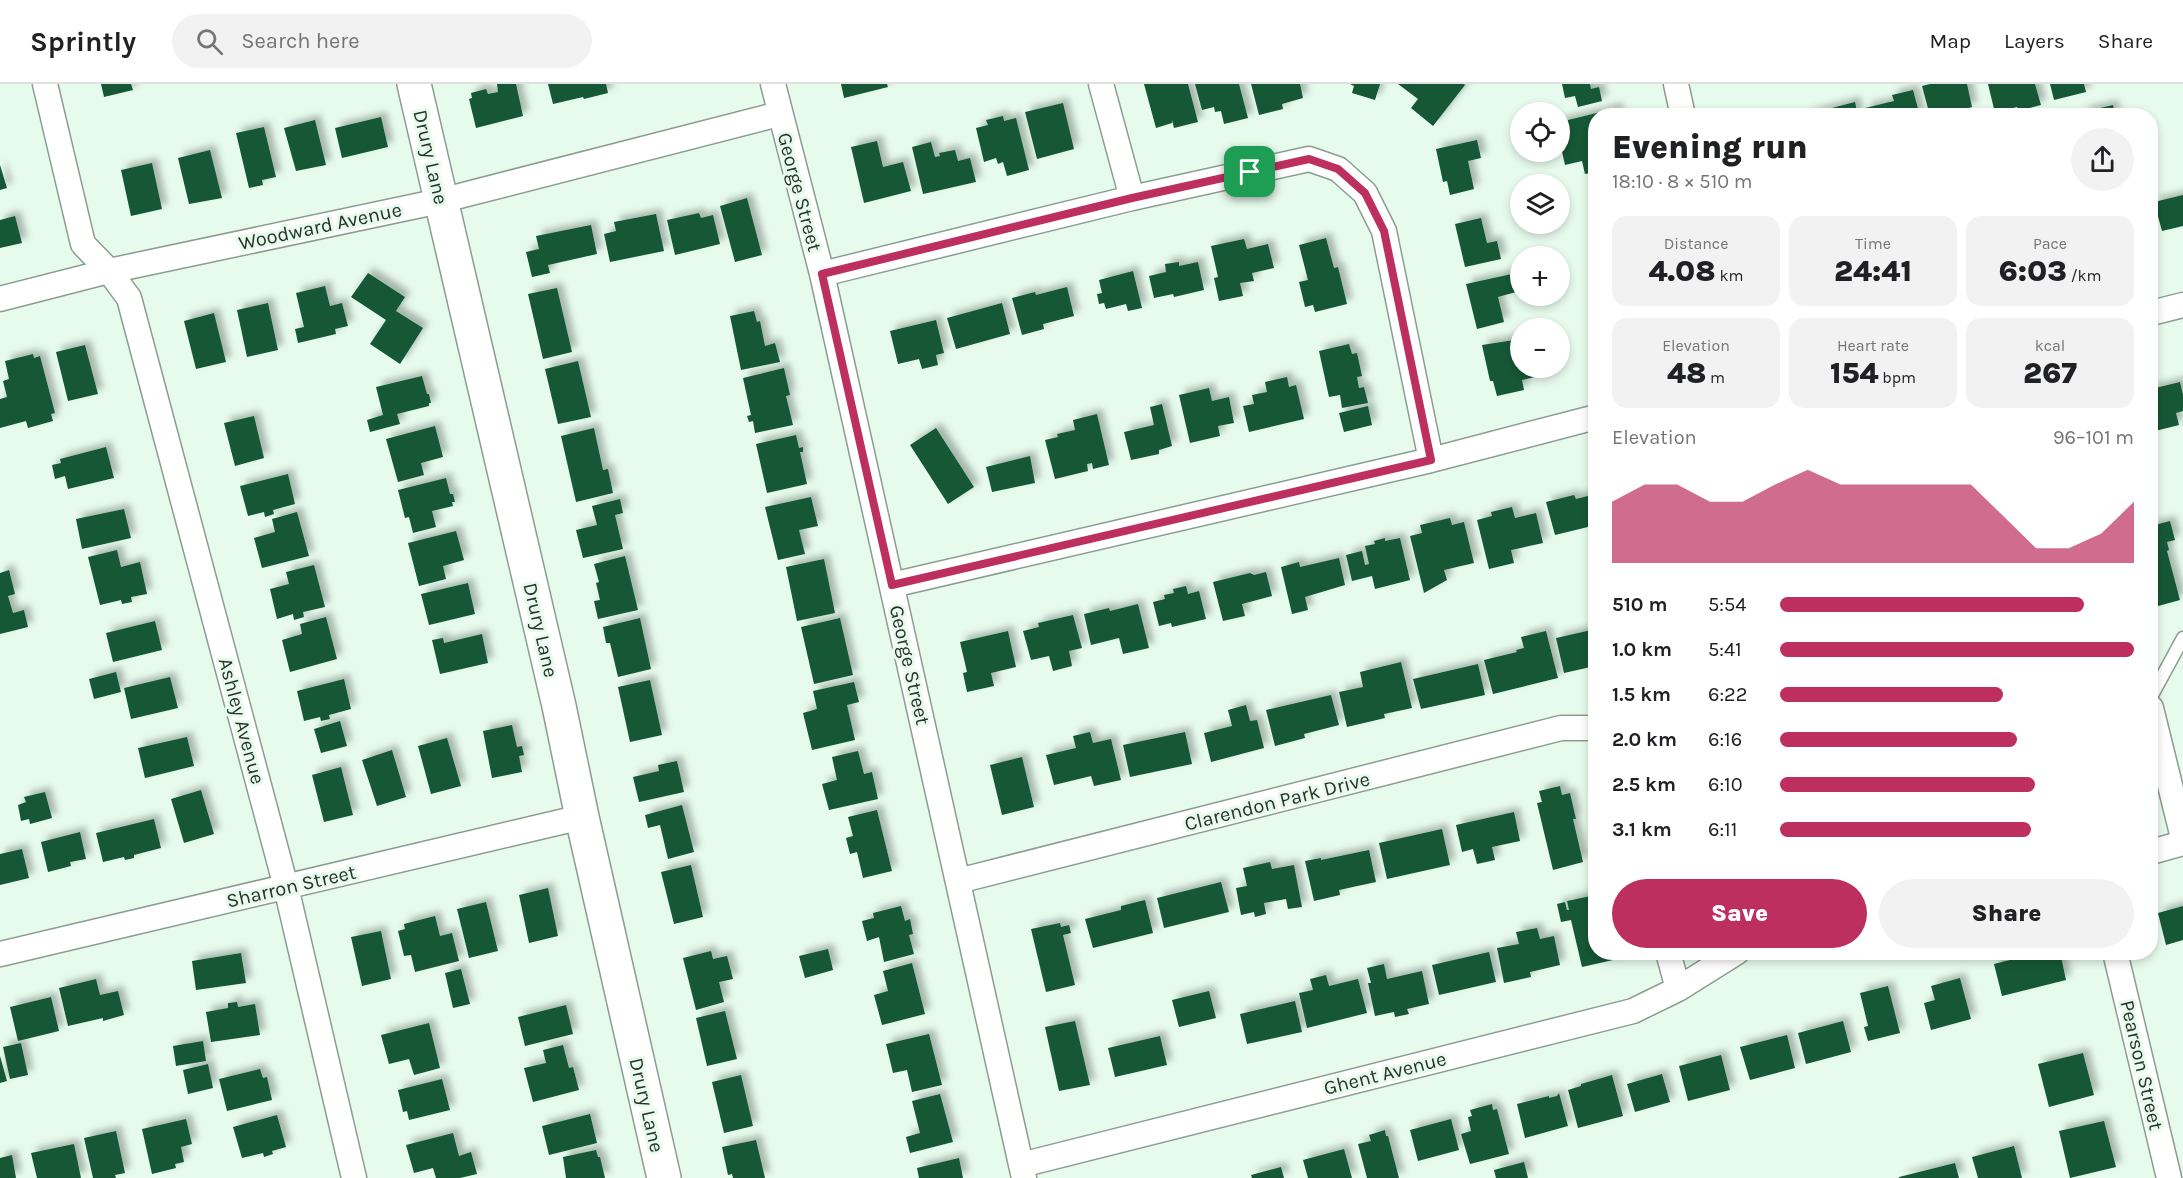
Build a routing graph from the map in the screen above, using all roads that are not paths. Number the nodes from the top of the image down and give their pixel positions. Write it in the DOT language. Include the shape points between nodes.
graph roads {
  1 [pos="45,84"];
  2 [pos="414,84"];
  3 [pos="773,84"];
  4 [pos="1101,84"];
  5 [pos="1676,84"];
  6 [pos="1681,108"];
  7 [pos="779,114"];
  8 [pos="1132,198"];
  9 [pos="440,201"];
  10 [pos="109,271"];
  11 [pos="822,274"];
  12 [pos="0,299"];
  13 [pos="2183,305"];
  14 [pos="2158,311"];
  15 [pos="1588,419"];
  16 [pos="1431,460"];
  17 [pos="892,585"];
  18 [pos="2183,638"];
  19 [pos="2158,684"];
  20 [pos="1588,729"];
  21 [pos="2158,736"];
  22 [pos="582,817"];
  23 [pos="2183,838"];
  24 [pos="2183,843"];
  25 [pos="2158,850"];
  26 [pos="958,882"];
  27 [pos="286,887"];
  28 [pos="0,954"];
  29 [pos="1670,960"];
  30 [pos="1724,960"];
  31 [pos="2117,960"];
  32 [pos="1678,989"];
  33 [pos="1023,1171"];
  34 [pos="354,1178"];
  35 [pos="664,1178"];
  36 [pos="2169,1178"];
  1 -- 10 [label="street, Ashley Avenue" via="83,244"];
  2 -- 9 [label="street, Drury Lane"];
  3 -- 7 [label="street, George Street"];
  4 -- 8 [label="street"];
  5 -- 6 [label="street"];
  7 -- 9 [label="street, Woodward Avenue"];
  7 -- 11 [label="street, George Street"];
  8 -- 11 [label="street"];
  8 -- 16 [label="street" via="1309,159 1338,169 1365,193 1384,231"];
  9 -- 10 [label="street, Woodward Avenue"];
  9 -- 22 [label="street, Drury Lane"];
  10 -- 12 [label="street, Woodward Avenue"];
  10 -- 27 [label="street, Ashley Avenue" via="129,298"];
  11 -- 17 [label="street, George Street"];
  13 -- 14 [label="street"];
  15 -- 16 [label="street"];
  16 -- 17 [label="street"];
  17 -- 26 [label="street, George Street"];
  18 -- 19 [label="lane"];
  20 -- 26 [label="street, Clarendon Park Drive" via="1562,728"];
  21 -- 23 [label="street"];
  22 -- 27 [label="street, Sharron Street"];
  22 -- 35 [label="street, Drury Lane"];
  24 -- 25 [label="street"];
  26 -- 33 [label="street, George Street"];
  27 -- 28 [label="street, Sharron Street"];
  27 -- 34 [label="street, Ashley Avenue"];
  29 -- 32 [label="street"];
  30 -- 32 [label="street, Ghent Avenue"];
  31 -- 36 [label="street, Pearson Street"];
  32 -- 33 [label="street, Ghent Avenue" via="1633,1011"];
}
